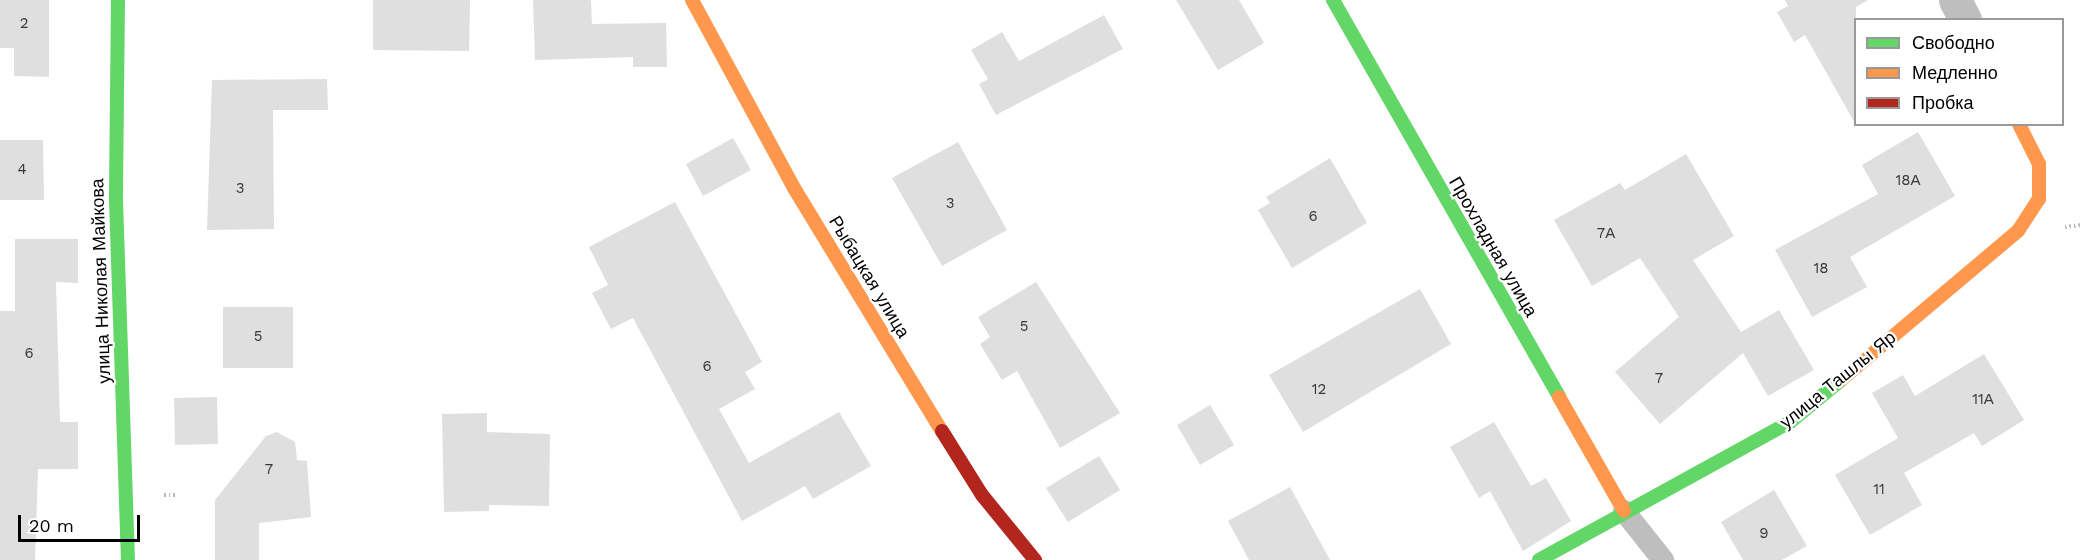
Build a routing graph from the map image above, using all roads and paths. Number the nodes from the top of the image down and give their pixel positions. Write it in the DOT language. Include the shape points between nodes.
graph roads {
  1 [pos="118,0"];
  2 [pos="692,0"];
  3 [pos="1333,0"];
  4 [pos="1955,0"];
  5 [pos="1964,18"];
  6 [pos="2020,126"];
  7 [pos="1624,511"];
  8 [pos="128,560"];
  9 [pos="1035,560"];
  10 [pos="1539,560"];
  11 [pos="1663,560"];
  1 -- 8 [label="street, улица Николая Майкова" via="116,200"];
  2 -- 9 [label="street, Рыбацкая улица" via="794,188 908,376 982,495"];
  3 -- 7 [label="street, Прохладная улица"];
  4 -- 5 [label="street"];
  6 -- 7 [label="street, улица Ташлы Яр" via="2039,164 2038,199 2018,231 1790,422"];
  7 -- 10 [label="street, улица Ташлы Яр"];
  7 -- 11 [label="lane"];
}
